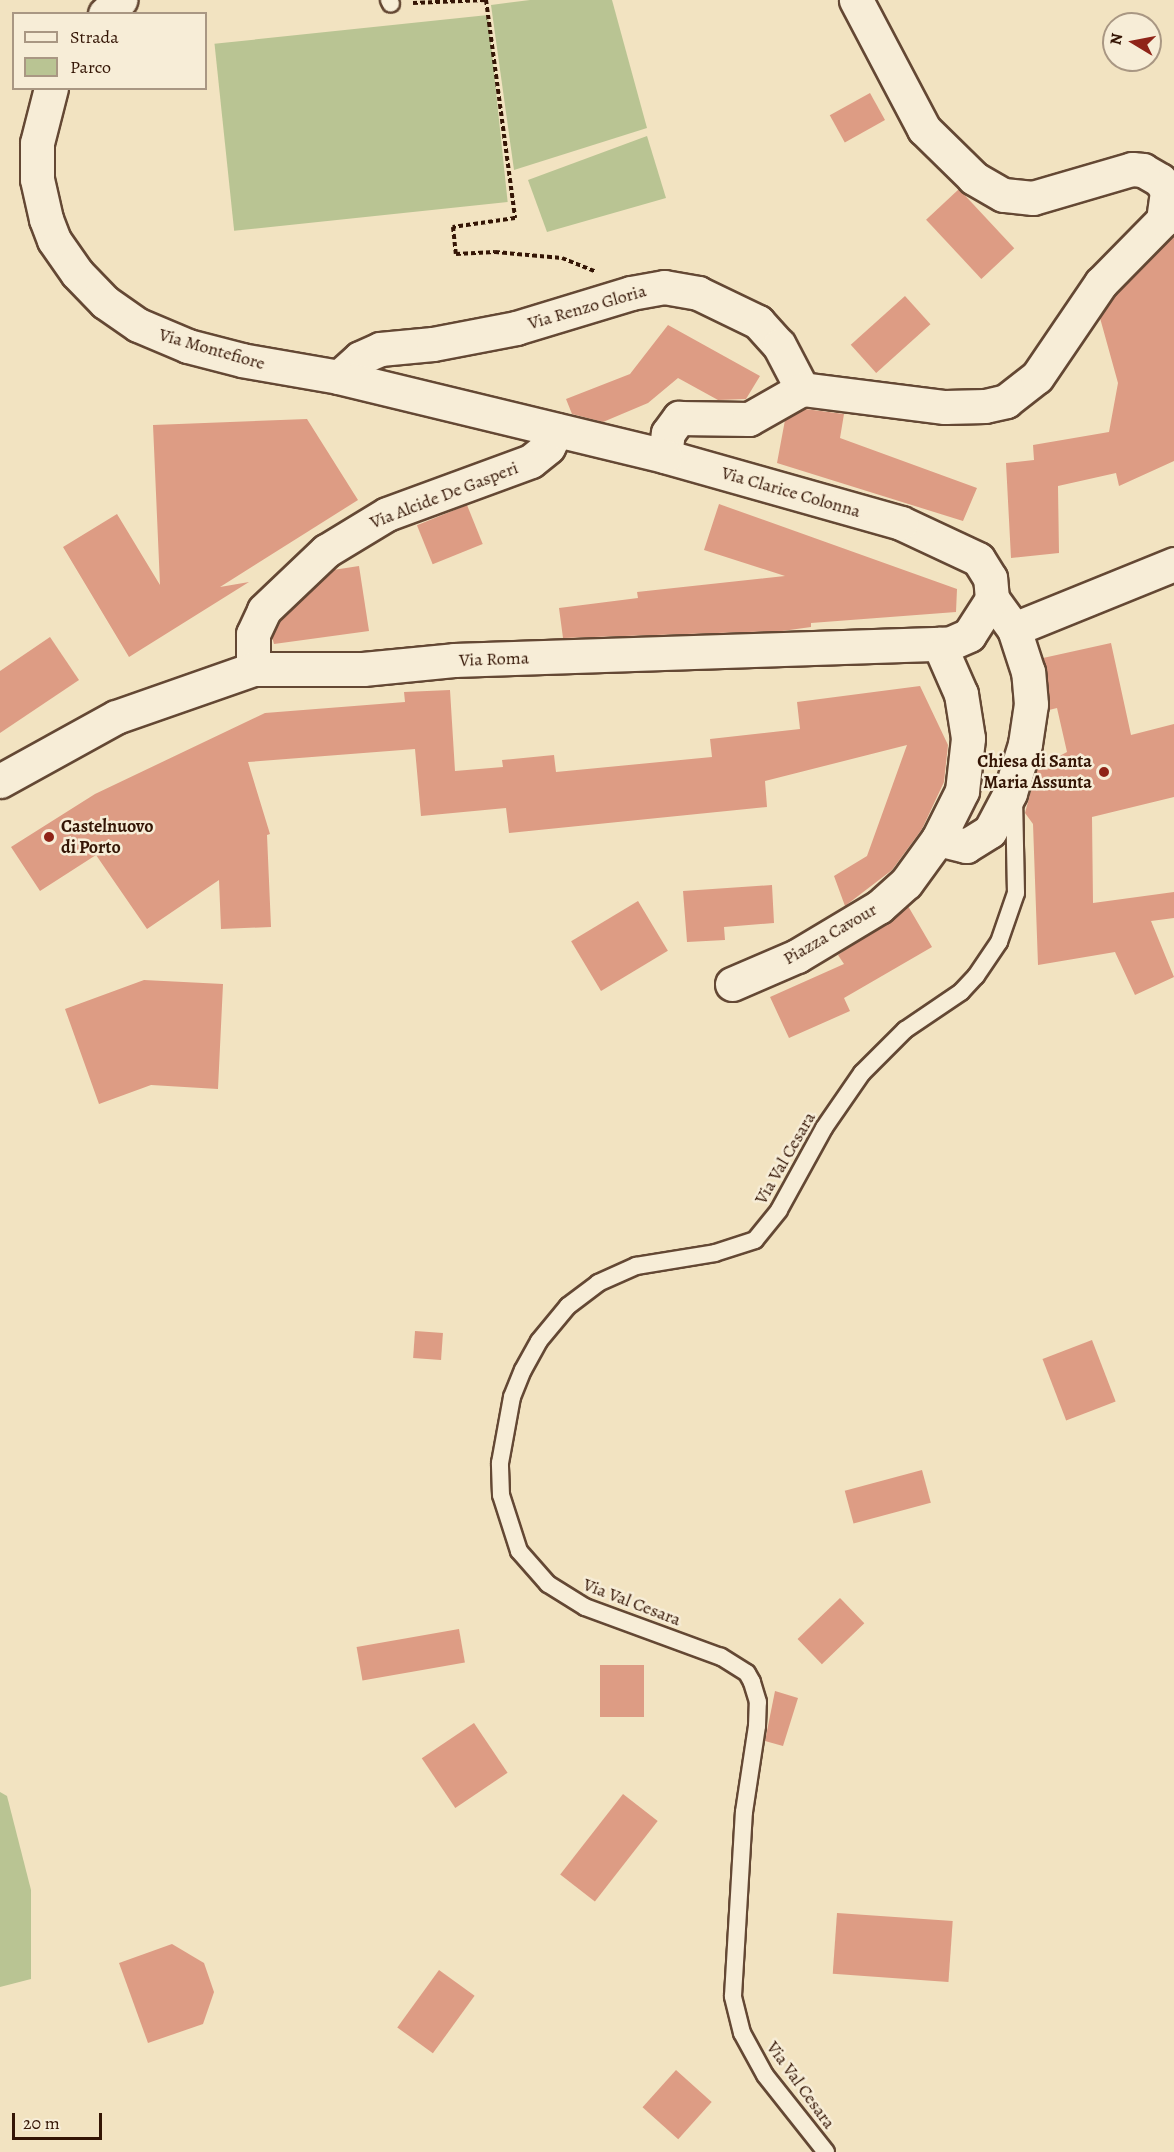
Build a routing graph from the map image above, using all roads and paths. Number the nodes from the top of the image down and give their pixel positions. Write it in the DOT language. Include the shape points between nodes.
graph roads {
  1 [pos="120,0"];
  2 [pos="856,0"];
  3 [pos="390,2"];
  4 [pos="107,12"];
  5 [pos="50,90"];
  6 [pos="1169,220"];
  7 [pos="643,289"];
  8 [pos="339,377"];
  9 [pos="802,389"];
  10 [pos="557,430"];
  11 [pos="665,456"];
  12 [pos="1174,564"];
  13 [pos="992,599"];
  14 [pos="1014,629"];
  15 [pos="939,644"];
  16 [pos="253,669"];
  17 [pos="0,781"];
  18 [pos="1013,784"];
  19 [pos="938,839"];
  20 [pos="732,984"];
  21 [pos="826,2152"];
  1 -- 4 [label="main road"];
  2 -- 6 [label="main road" via="924,129 974,178 1003,195 1033,198 1132,169 1143,170 1160,180 1167,190"];
  3 -- 7 [label="path" via="486,0 514,218 453,227 456,254 495,252 562,258"];
  5 -- 8 [label="main road, Via Montefiore" via="37,143 40,197 54,240 91,289 127,318 188,346"];
  6 -- 9 [label="main road" via="1101,283 1037,377 1006,401 945,407"];
  7 -- 8 [label="main road, Via Renzo Gloria" via="516,328 433,344 380,349 355,362"];
  7 -- 9 [label="main road, Via Renzo Gloria" via="688,290 758,322 784,353"];
  8 -- 10 [label="main road, Via Montefiore"];
  9 -- 11 [label="main road" via="749,419 679,418 668,433"];
  10 -- 11 [label="main road, Via Clarice Colonna"];
  10 -- 16 [label="main road, Via Alcide De Gasperi" via="548,447 531,461 387,514 326,551 264,610 253,634"];
  11 -- 13 [label="main road, Via Clarice Colonna" via="901,523 978,560 990,578"];
  12 -- 14 [label="main road"];
  13 -- 14 [label="main road"];
  13 -- 15 [label="main road, Via Roma" via="969,635"];
  14 -- 18 [label="main road" via="1028,672 1031,704"];
  15 -- 16 [label="main road, Via Roma" via="454,660 363,669"];
  15 -- 19 [label="main road, Piazza Cavour" via="962,694 968,738 962,791"];
  16 -- 17 [label="main road, Via Roma" via="138,707 66,742"];
  18 -- 19 [label="main road" via="994,826 980,839 958,846"];
  18 -- 21 [label="lane, Via Val Cesara" via="1016,893 992,954 961,992 905,1030 862,1073 824,1128 779,1210 755,1240 715,1253 636,1266 598,1282 568,1306 539,1341 523,1370 512,1397 500,1463 501,1495 519,1551 548,1584 585,1607 722,1657 747,1673 752,1682 758,1702 757,1726 744,1812 733,1996 742,2033 753,2056"];
  19 -- 20 [label="main road, Piazza Cavour" via="906,883 879,907 797,956"];
}
